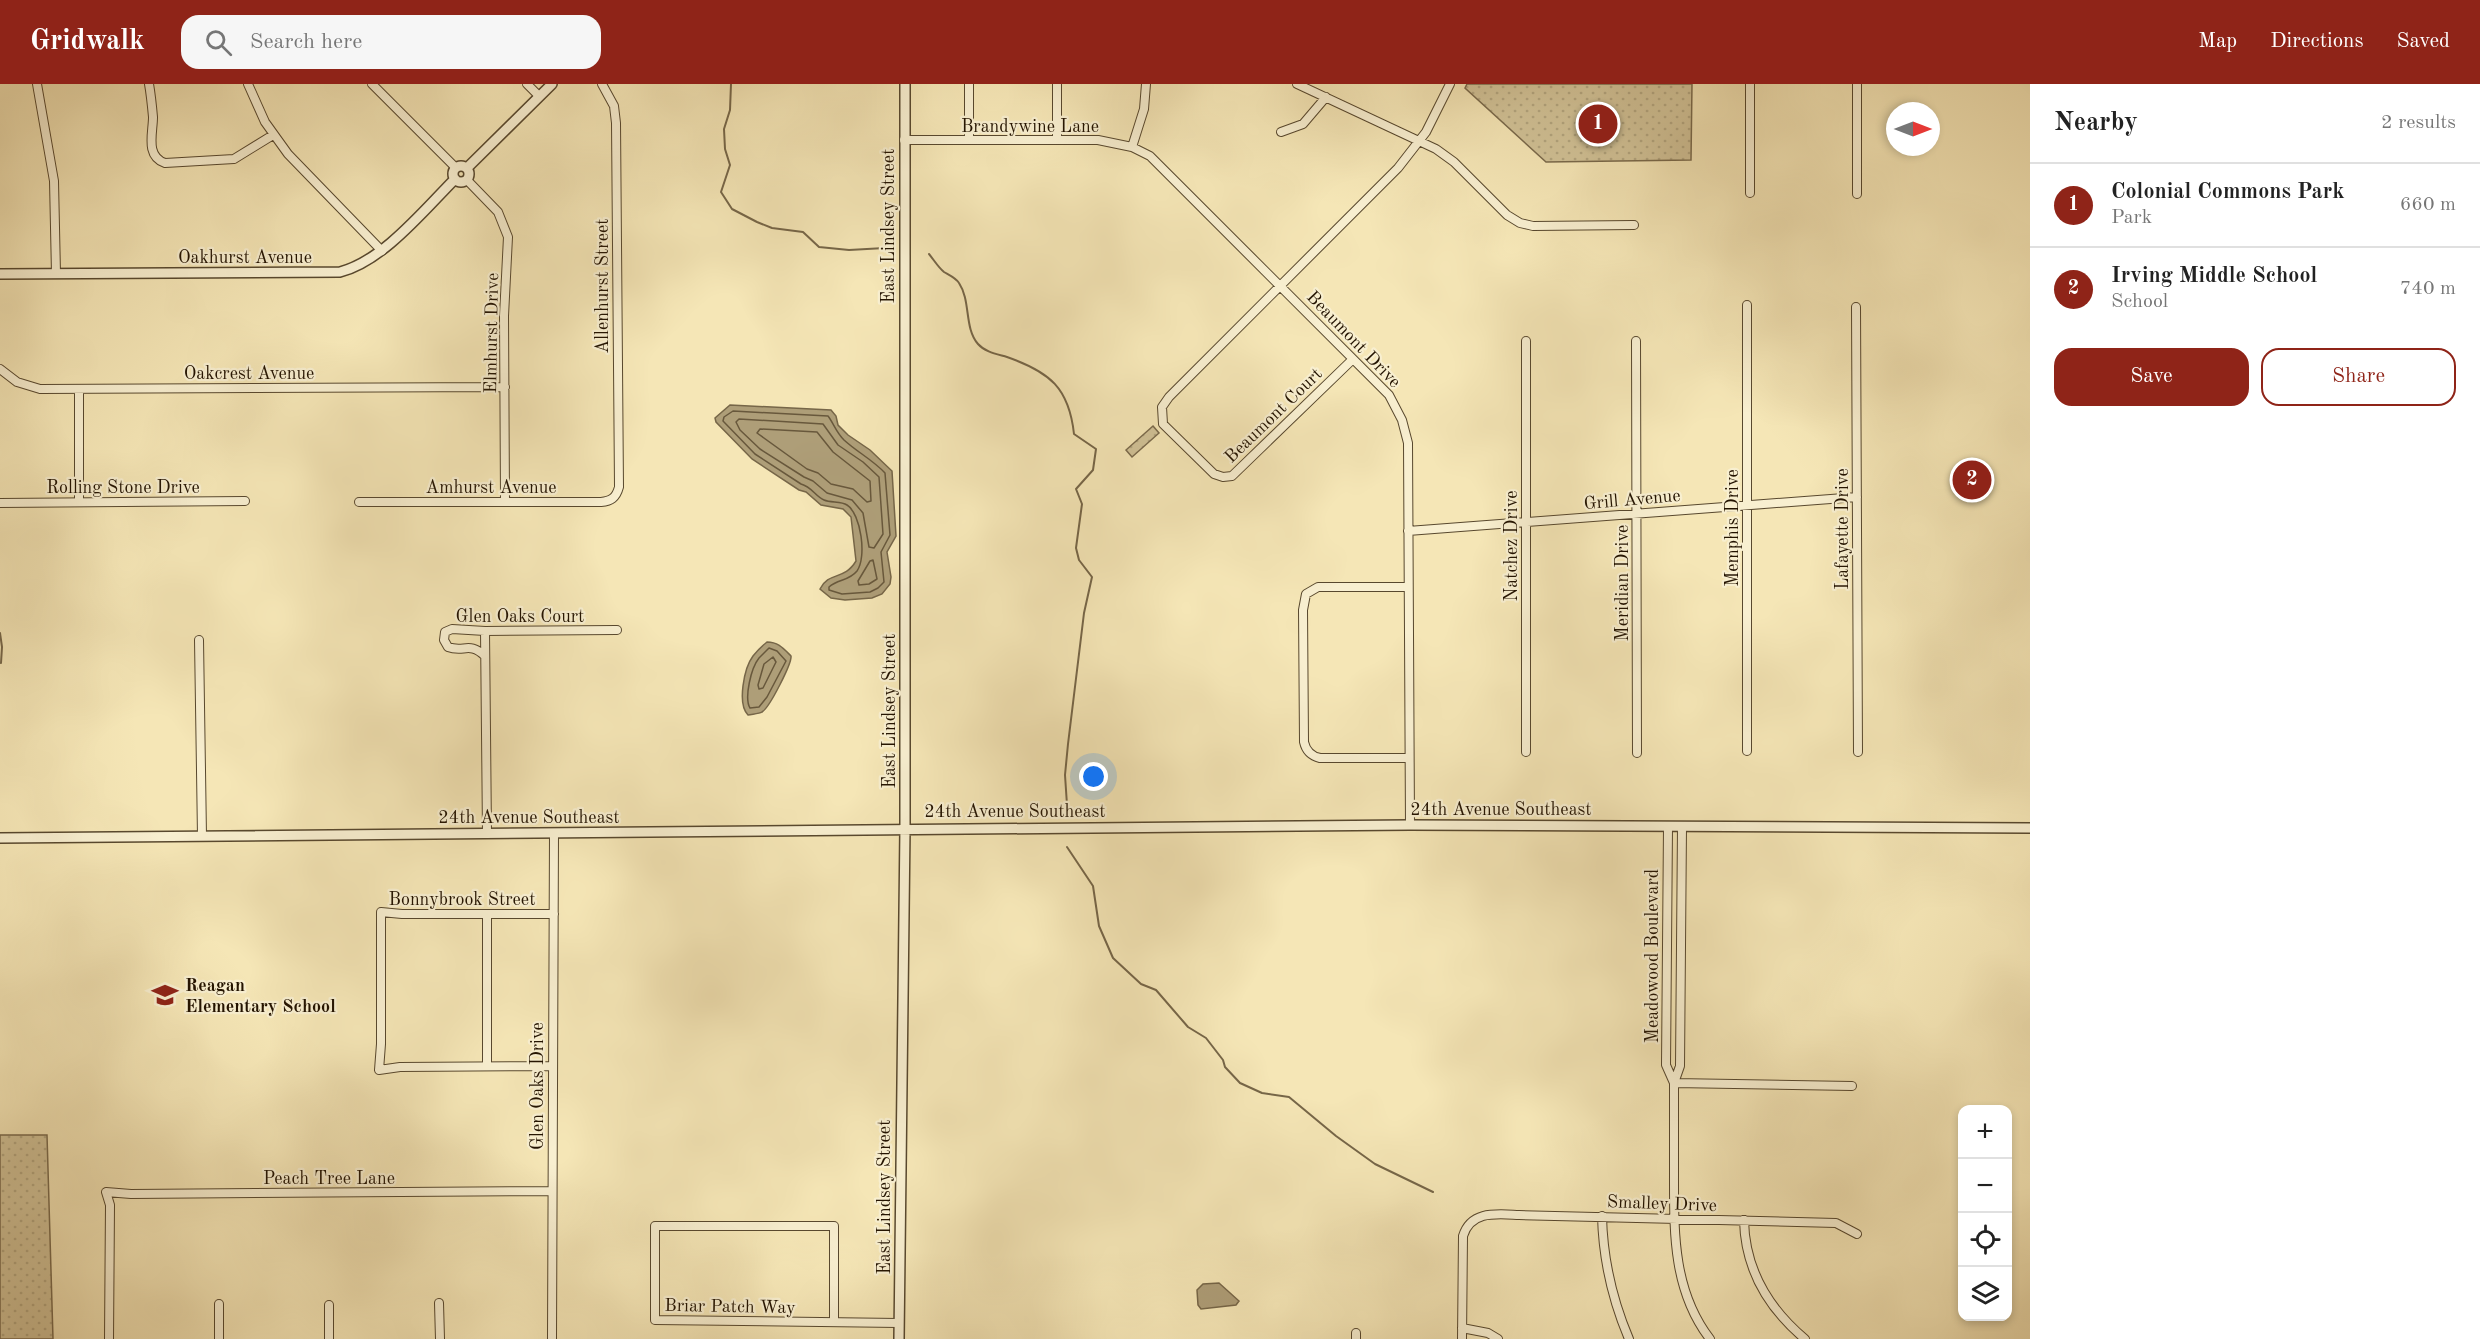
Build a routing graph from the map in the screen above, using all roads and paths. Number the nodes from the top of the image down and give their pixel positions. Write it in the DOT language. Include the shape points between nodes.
graph roads {
  1 [pos="37,84"];
  2 [pos="149,84"];
  3 [pos="248,84"];
  4 [pos="372,84"];
  5 [pos="527,84"];
  6 [pos="552,84"];
  7 [pos="602,84"];
  8 [pos="905,84"];
  9 [pos="969,84"];
  10 [pos="1057,84"];
  11 [pos="1146,84"];
  12 [pos="1297,84"];
  13 [pos="1450,84"];
  14 [pos="1750,84"];
  15 [pos="1857,84"];
  16 [pos="540,96"];
  17 [pos="1326,97"];
  18 [pos="1281,132"];
  19 [pos="273,135"];
  20 [pos="1057,139"];
  21 [pos="904,140"];
  22 [pos="969,140"];
  23 [pos="1419,141"];
  24 [pos="1132,147"];
  25 [pos="456,168"];
  26 [pos="467,168"];
  27 [pos="455,179"];
  28 [pos="467,180"];
  29 [pos="1750,192"];
  30 [pos="1857,194"];
  31 [pos="1634,225"];
  32 [pos="382,251"];
  33 [pos="0,274"];
  34 [pos="56,274"];
  35 [pos="1281,285"];
  36 [pos="1747,305"];
  37 [pos="1856,307"];
  38 [pos="1636,340"];
  39 [pos="1526,341"];
  40 [pos="1353,359"];
  41 [pos="0,369"];
  42 [pos="505,387"];
  43 [pos="79,389"];
  44 [pos="618,492"];
  45 [pos="1857,497"];
  46 [pos="245,501"];
  47 [pos="505,501"];
  48 [pos="79,502"];
  49 [pos="359,502"];
  50 [pos="0,503"];
  51 [pos="1747,505"];
  52 [pos="1637,514"];
  53 [pos="1526,522"];
  54 [pos="1408,531"];
  55 [pos="1408,587"];
  56 [pos="617,630"];
  57 [pos="485,631"];
  58 [pos="199,640"];
  59 [pos="485,656"];
  60 [pos="1747,751"];
  61 [pos="1526,752"];
  62 [pos="1858,752"];
  63 [pos="1637,753"];
  64 [pos="1409,758"];
  65 [pos="1410,825"];
  66 [pos="1668,827"];
  67 [pos="1682,827"];
  68 [pos="905,828"];
  69 [pos="2030,828"];
  70 [pos="554,833"];
  71 [pos="487,834"];
  72 [pos="202,836"];
  73 [pos="0,838"];
  74 [pos="554,914"];
  75 [pos="487,915"];
  76 [pos="487,1066"];
  77 [pos="552,1066"];
  78 [pos="1674,1083"];
  79 [pos="1852,1086"];
  80 [pos="552,1191"];
  81 [pos="1602,1216"];
  82 [pos="1674,1218"];
  83 [pos="1744,1220"];
  84 [pos="1857,1234"];
  85 [pos="440,1303"];
  86 [pos="219,1304"];
  87 [pos="329,1305"];
  88 [pos="834,1322"];
  89 [pos="899,1323"];
  90 [pos="1462,1328"];
  91 [pos="109,1339"];
  92 [pos="219,1339"];
  93 [pos="329,1339"];
  94 [pos="440,1339"];
  95 [pos="552,1339"];
  96 [pos="899,1339"];
  97 [pos="1462,1339"];
  98 [pos="1498,1339"];
  99 [pos="1629,1339"];
  100 [pos="1710,1339"];
  101 [pos="1805,1339"];
  1 -- 34 [label="street" via="54,181"];
  2 -- 19 [label="street" via="151,145 160,161 234,159"];
  3 -- 19 [label="street"];
  4 -- 25 [label="street"];
  5 -- 16 [label="street"];
  6 -- 16 [label="street"];
  7 -- 44 [label="street, Allenhurst Street" via="614,106 616,123"];
  8 -- 21 [label="street, East Lindsey Street"];
  9 -- 22 [label="street"];
  10 -- 20 [label="street"];
  11 -- 24 [label="street" via="1144,109"];
  12 -- 17 [label="street"];
  13 -- 23 [label="street, Beaumont Drive"];
  14 -- 29 [label="street"];
  15 -- 30 [label="street"];
  16 -- 26 [label="street"];
  17 -- 18 [label="street" via="1303,124"];
  17 -- 23 [label="street"];
  19 -- 32 [label="street"];
  20 -- 22 [label="street, Brandywine Lane"];
  20 -- 24 [label="street, Brandywine Lane" via="1107,140"];
  21 -- 22 [label="street, Brandywine Lane"];
  21 -- 68 [label="street, East Lindsey Street"];
  23 -- 31 [label="street" via="1448,157 1500,209 1520,223"];
  23 -- 35 [label="street, Beaumont Drive"];
  24 -- 35 [label="street, Brandywine Lane" via="1155,160"];
  25 -- 26 [label="street"];
  25 -- 27 [label="street"];
  26 -- 28 [label="street"];
  27 -- 28 [label="street"];
  27 -- 32 [label="street, Oakhurst Avenue"];
  28 -- 42 [label="street, Elmhurst Drive" via="498,212 508,237"];
  32 -- 34 [label="street, Oakhurst Avenue" via="361,266 329,273"];
  33 -- 34 [label="street, Oakhurst Avenue"];
  35 -- 40 [label="street, Beaumont Drive"];
  35 -- 40 [label="street, Beaumont Court" via="1164,403 1163,423 1214,474 1232,476"];
  36 -- 51 [label="street, Memphis Drive"];
  37 -- 45 [label="street, Lafayette Drive"];
  38 -- 52 [label="street, Meridian Drive"];
  39 -- 53 [label="street, Natchez Drive"];
  40 -- 54 [label="street, Beaumont Drive" via="1389,395 1402,420 1408,443"];
  41 -- 43 [label="street, Oakcrest Avenue" via="24,386"];
  42 -- 43 [label="street, Oakcrest Avenue"];
  42 -- 47 [label="street, Elmhurst Drive"];
  43 -- 48 [label="street"];
  44 -- 47 [label="street, Amhurst Avenue" via="612,500 601,502"];
  45 -- 51 [label="street, Grill Avenue"];
  45 -- 62 [label="street, Lafayette Drive"];
  46 -- 48 [label="street, Rolling Stone Drive"];
  47 -- 49 [label="street, Amhurst Avenue"];
  48 -- 50 [label="street, Rolling Stone Drive"];
  51 -- 52 [label="street, Grill Avenue"];
  51 -- 60 [label="street, Memphis Drive"];
  52 -- 53 [label="street, Grill Avenue"];
  52 -- 63 [label="street, Meridian Drive"];
  53 -- 54 [label="street, Grill Avenue"];
  53 -- 61 [label="street, Natchez Drive"];
  54 -- 55 [label="street, Beaumont Drive"];
  55 -- 64 [label="street, Beaumont Drive"];
  55 -- 64 [label="street" via="1313,588 1303,604 1304,742 1310,754 1320,758"];
  56 -- 57 [label="street, Glen Oaks Court"];
  57 -- 59 [label="street"];
  57 -- 59 [label="street, Glen Oaks Court" via="452,629 446,632 444,640 452,649 469,646"];
  58 -- 72 [label="street"];
  59 -- 71 [label="street"];
  64 -- 65 [label="street, Beaumont Drive"];
  65 -- 66 [label="street, 24th Avenue Southeast"];
  65 -- 68 [label="street, 24th Avenue Southeast"];
  66 -- 67 [label="street, 24th Avenue Southeast"];
  66 -- 78 [label="street, Meadowood Boulevard" via="1666,1065"];
  67 -- 69 [label="street, 24th Avenue Southeast"];
  67 -- 78 [label="street, Meadowood Boulevard" via="1680,1066"];
  68 -- 70 [label="street, 24th Avenue Southeast"];
  68 -- 89 [label="street, East Lindsey Street"];
  70 -- 71 [label="street, 24th Avenue Southeast"];
  70 -- 74 [label="street, Glen Oaks Drive"];
  71 -- 72 [label="street, 24th Avenue Southeast"];
  72 -- 73 [label="street, 24th Avenue Southeast"];
  74 -- 75 [label="street, Bonnybrook Street"];
  74 -- 77 [label="street, Glen Oaks Drive"];
  75 -- 76 [label="street"];
  75 -- 76 [label="street, Bonnybrook Street" via="381,912 379,1070"];
  76 -- 77 [label="street"];
  77 -- 80 [label="street, Glen Oaks Drive"];
  78 -- 79 [label="street"];
  78 -- 82 [label="street, Meadowood Boulevard"];
  80 -- 91 [label="street, Peach Tree Lane" via="106,1192 110,1205"];
  80 -- 95 [label="street, Glen Oaks Drive"];
  81 -- 82 [label="street, Smalley Drive"];
  81 -- 90 [label="street, Smalley Drive" via="1490,1215 1480,1216 1467,1226 1462,1244"];
  81 -- 99 [label="street" via="1610,1282"];
  82 -- 83 [label="street, Smalley Drive"];
  82 -- 100 [label="street, Meadowood Boulevard" via="1680,1273 1690,1305"];
  83 -- 84 [label="street, Smalley Drive" via="1836,1223"];
  83 -- 101 [label="street" via="1747,1250 1761,1288 1779,1315"];
  85 -- 94 [label="street"];
  86 -- 92 [label="street"];
  87 -- 93 [label="street"];
  88 -- 88 [label="street, Briar Patch Way" via="655,1320 655,1226 834,1226"];
  88 -- 89 [label="street, Briar Patch Way"];
  89 -- 96 [label="street, East Lindsey Street"];
  90 -- 97 [label="street"];
  90 -- 98 [label="street"];
}
